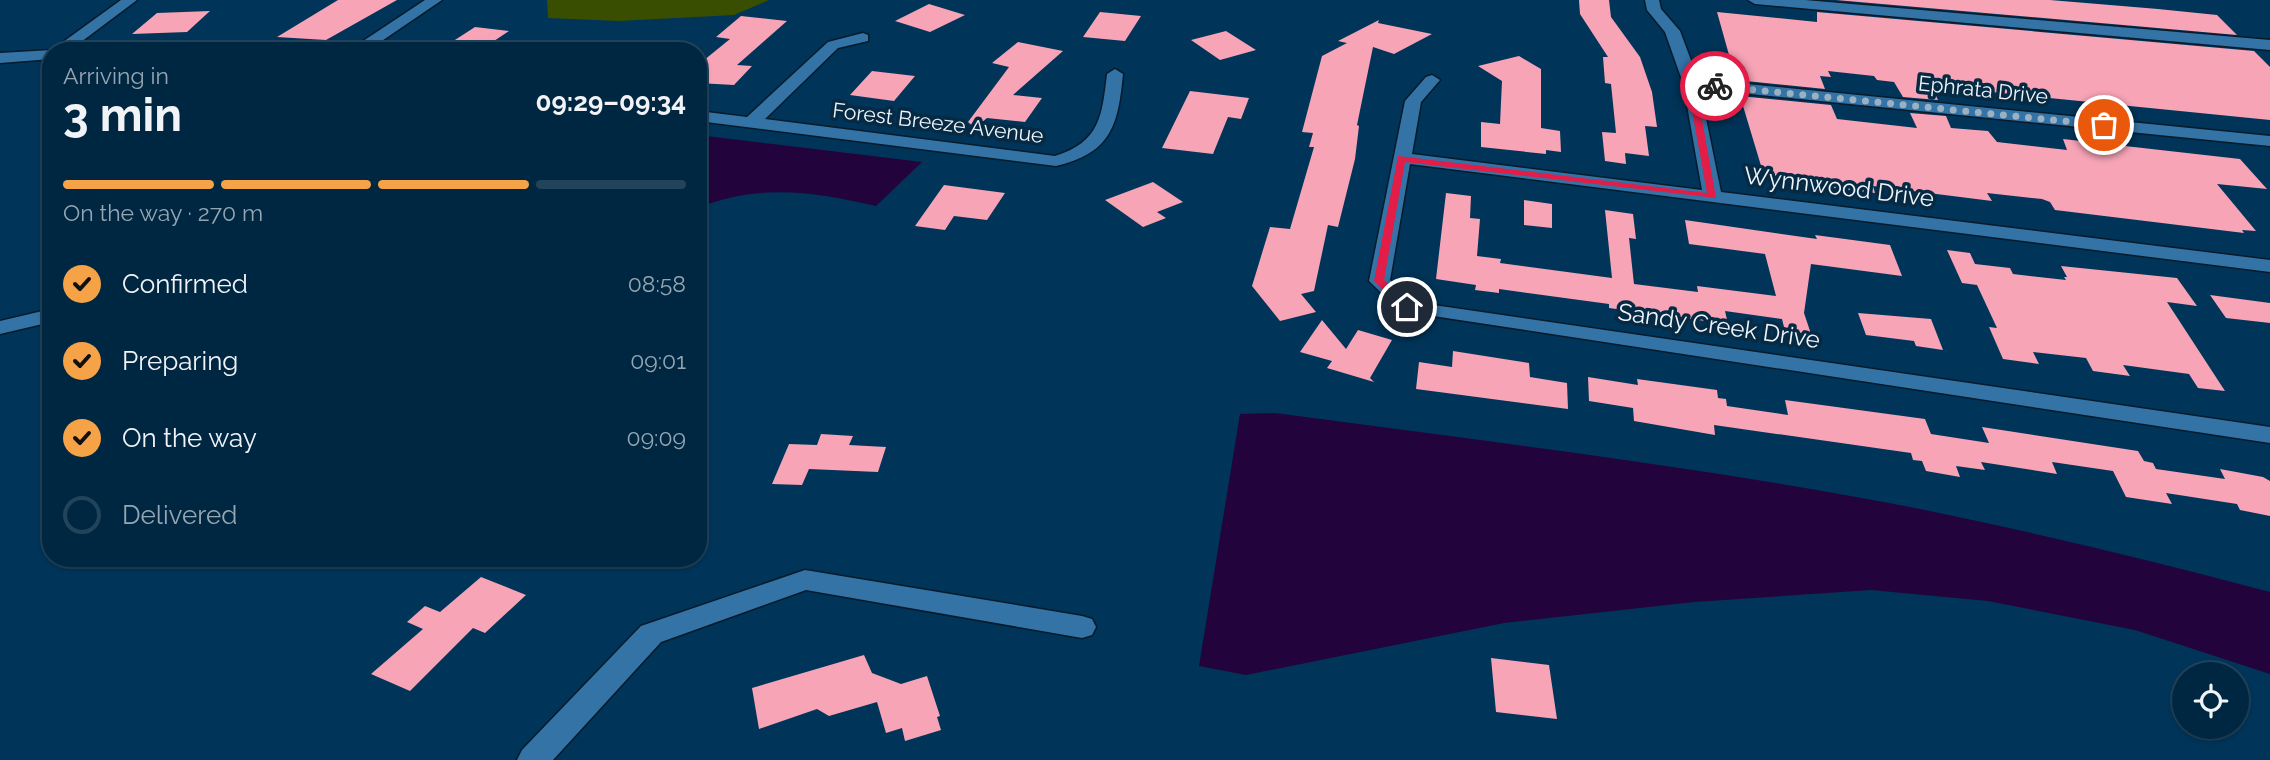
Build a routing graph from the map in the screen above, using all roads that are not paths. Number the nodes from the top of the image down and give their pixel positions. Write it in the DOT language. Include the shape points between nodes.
graph roads {
  1 [pos="130,0"];
  2 [pos="435,0"];
  3 [pos="1652,0"];
  4 [pos="1755,0"];
  5 [pos="863,38"];
  6 [pos="72,42"];
  7 [pos="370,42"];
  8 [pos="2270,45"];
  9 [pos="42,55"];
  10 [pos="0,58"];
  11 [pos="1115,74"];
  12 [pos="1432,80"];
  13 [pos="1691,83"];
  14 [pos="707,117"];
  15 [pos="752,122"];
  16 [pos="2270,141"];
  17 [pos="1401,158"];
  18 [pos="1712,196"];
  19 [pos="2270,266"];
  20 [pos="42,317"];
  21 [pos="0,328"];
  22 [pos="2270,435"];
  23 [pos="1082,627"];
  24 [pos="533,760"];
  1 -- 6 [label="street"];
  2 -- 7 [label="street"];
  3 -- 13 [label="street" via="1654,10 1672,31"];
  4 -- 8 [label="street"];
  5 -- 15 [label="street" via="833,46"];
  9 -- 10 [label="street"];
  11 -- 15 [label="street, Forest Breeze Avenue" via="1110,123 1080,155 1056,161"];
  12 -- 17 [label="street, Sandy Creek Drive" via="1413,101"];
  13 -- 16 [label="street, Ephrata Drive"];
  13 -- 18 [label="street"];
  14 -- 15 [label="street, Forest Breeze Avenue"];
  17 -- 18 [label="street, Wynnwood Drive"];
  17 -- 22 [label="street, Sandy Creek Drive" via="1379,281 1407,307"];
  18 -- 19 [label="street, Wynnwood Drive"];
  20 -- 21 [label="street"];
  23 -- 24 [label="street" via="805,580 651,634"];
}
